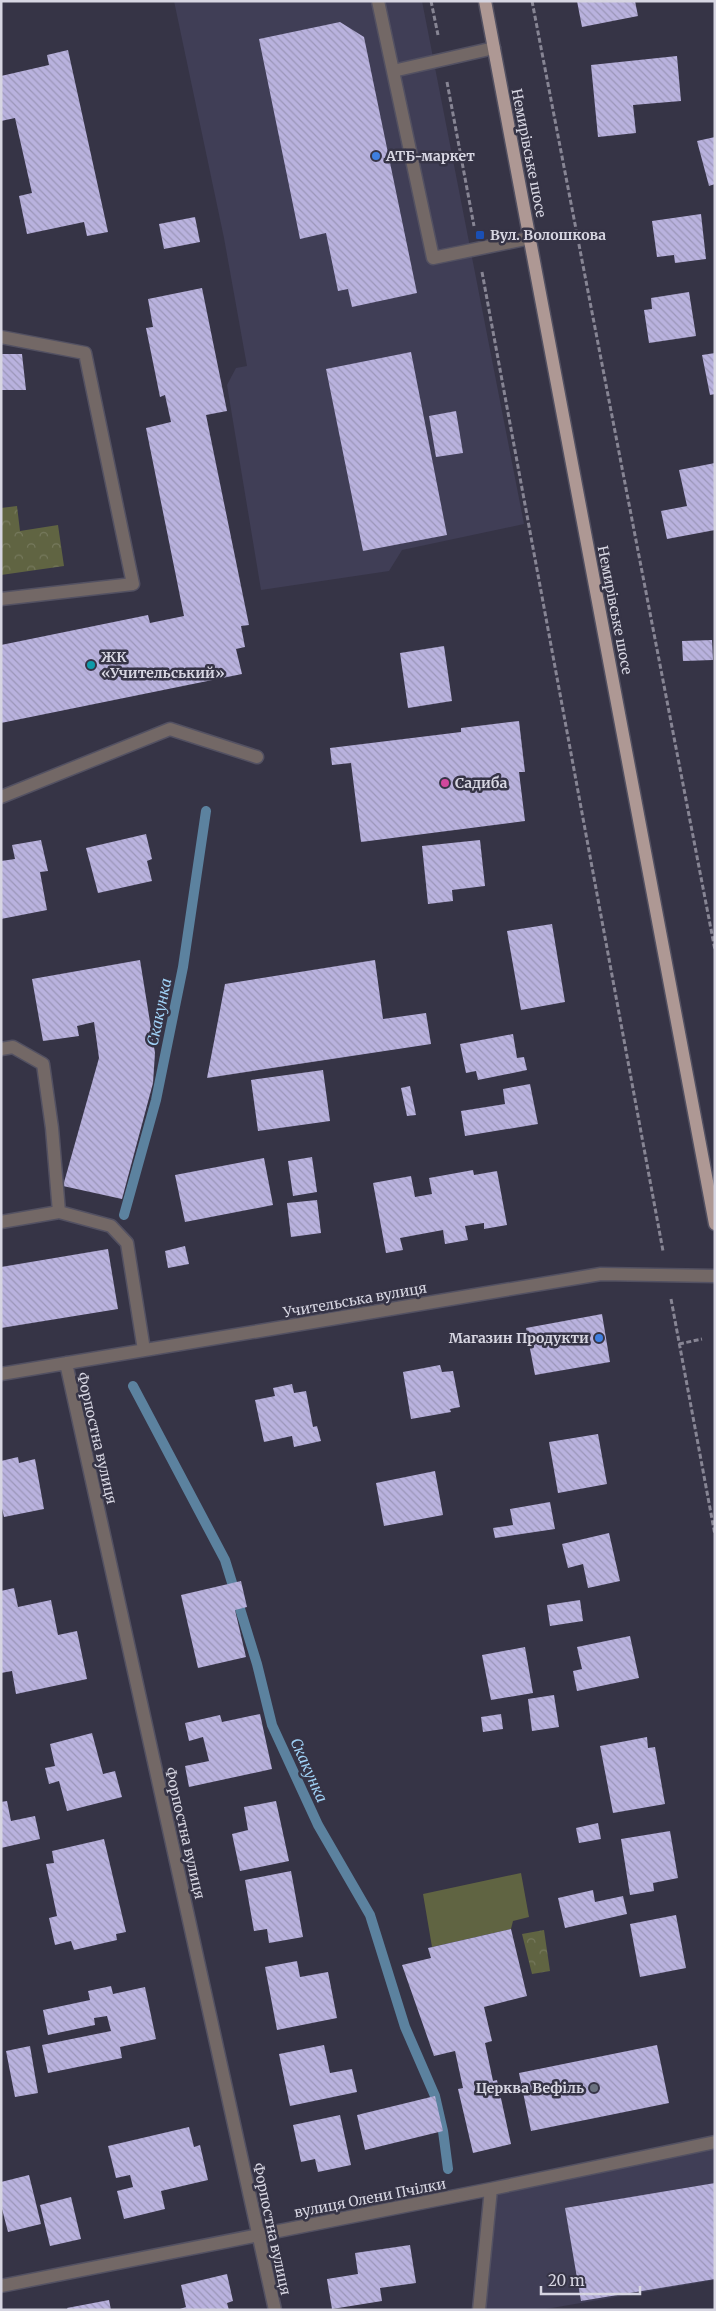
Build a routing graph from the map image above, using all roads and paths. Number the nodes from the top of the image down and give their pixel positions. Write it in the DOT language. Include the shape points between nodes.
graph roads {
  1 [pos="378,1"];
  2 [pos="431,1"];
  3 [pos="485,1"];
  4 [pos="532,1"];
  5 [pos="438,35"];
  6 [pos="494,48"];
  7 [pos="393,71"];
  8 [pos="446,77"];
  9 [pos="530,238"];
  10 [pos="478,249"];
  11 [pos="1,337"];
  12 [pos="1,599"];
  13 [pos="257,756"];
  14 [pos="1,797"];
  15 [pos="715,950"];
  16 [pos="1,1049"];
  17 [pos="59,1212"];
  18 [pos="1,1222"];
  19 [pos="715,1224"];
  20 [pos="667,1274"];
  21 [pos="715,1276"];
  22 [pos="702,1339"];
  23 [pos="679,1344"];
  24 [pos="144,1350"];
  25 [pos="66,1363"];
  26 [pos="1,1374"];
  27 [pos="715,1535"];
  28 [pos="715,2142"];
  29 [pos="491,2189"];
  30 [pos="259,2234"];
  31 [pos="1,2286"];
  32 [pos="275,2310"];
  33 [pos="479,2310"];
  1 -- 7 [label="street"];
  2 -- 5 [label="path"];
  3 -- 6 [label="main road, Немирівське шосе"];
  4 -- 15 [label="path"];
  6 -- 7 [label="street"];
  6 -- 9 [label="main road, Немирівське шосе"];
  7 -- 10 [label="street" via="433,258"];
  8 -- 10 [label="path"];
  9 -- 10 [label="street"];
  9 -- 19 [label="main road, Немирівське шосе"];
  10 -- 20 [label="path"];
  11 -- 12 [label="street" via="85,353 133,584"];
  13 -- 14 [label="street" via="170,729"];
  16 -- 17 [label="street" via="13,1048 43,1064"];
  17 -- 18 [label="street"];
  17 -- 24 [label="street" via="111,1226 127,1243"];
  20 -- 21 [label="street, Учительська вулиця"];
  20 -- 23 [label="path"];
  20 -- 24 [label="street, Учительська вулиця" via="601,1274"];
  22 -- 23 [label="path"];
  23 -- 27 [label="path"];
  24 -- 25 [label="street, Учительська вулиця"];
  25 -- 26 [label="street, Учительська вулиця"];
  25 -- 30 [label="street, Форпостна вулиця"];
  28 -- 29 [label="street, вулиця Олени Пчілки"];
  29 -- 30 [label="street, вулиця Олени Пчілки"];
  29 -- 33 [label="street"];
  30 -- 31 [label="street, вулиця Олени Пчілки"];
  30 -- 32 [label="street, Форпостна вулиця"];
}
